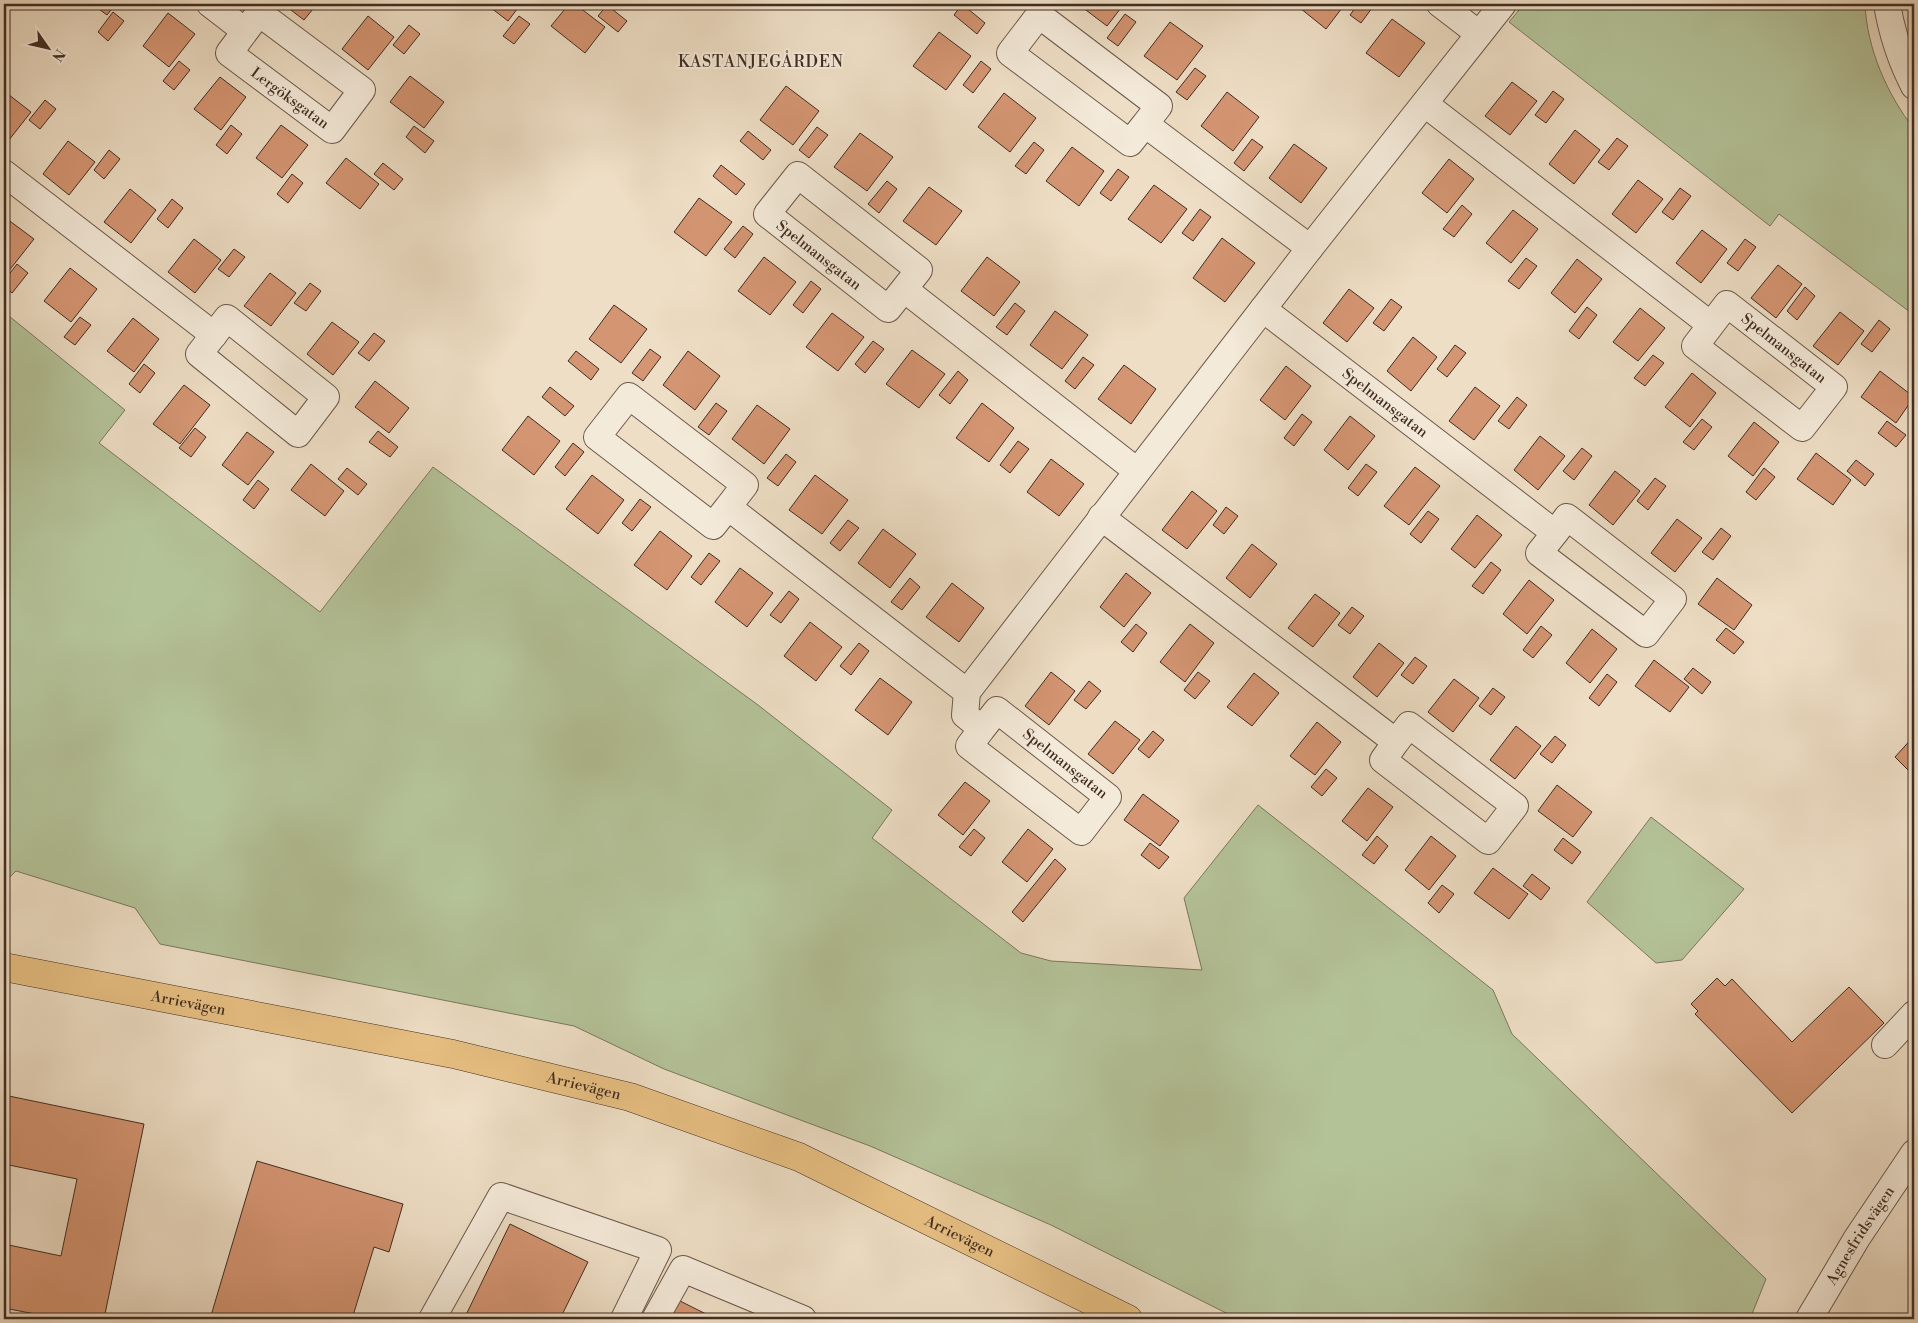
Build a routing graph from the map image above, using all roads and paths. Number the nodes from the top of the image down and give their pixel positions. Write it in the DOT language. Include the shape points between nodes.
graph roads {
  1 [pos="210,4"];
  2 [pos="1440,4"];
  3 [pos="1503,4"];
  4 [pos="1887,4"];
  5 [pos="245,31"];
  6 [pos="1479,34"];
  7 [pos="1914,86"];
  8 [pos="1425,104"];
  9 [pos="1145,124"];
  10 [pos="4,174"];
  11 [pos="1310,248"];
  12 [pos="904,289"];
  13 [pos="1263,309"];
  14 [pos="1712,325"];
  15 [pos="214,335"];
  16 [pos="1137,471"];
  17 [pos="728,507"];
  18 [pos="1102,517"];
  19 [pos="1555,533"];
  20 [pos="967,692"];
  21 [pos="982,729"];
  22 [pos="1396,742"];
  23 [pos="4,967"];
  24 [pos="1914,1014"];
  25 [pos="1885,1046"];
  26 [pos="1914,1153"];
  27 [pos="432,1319"];
  28 [pos="624,1319"];
  29 [pos="655,1319"];
  30 [pos="803,1319"];
  31 [pos="1128,1319"];
  32 [pos="1809,1319"];
  1 -- 5 [label="street"];
  2 -- 6 [label="street"];
  3 -- 6 [label="street"];
  4 -- 7 [label="street" via="1891,31"];
  5 -- 5 [label="street, Lergöksgatan" via="229,53 332,130 362,90 259,13"];
  6 -- 8 [label="street"];
  8 -- 11 [label="street"];
  8 -- 14 [label="street"];
  9 -- 9 [label="street" via="1159,106 1038,15 1010,52 1130,143"];
  9 -- 11 [label="street"];
  10 -- 15 [label="street"];
  11 -- 13 [label="street"];
  12 -- 12 [label="street, Spelmansgatan" via="918,270 798,176 768,214 888,309"];
  12 -- 16 [label="street"];
  13 -- 16 [label="street"];
  13 -- 19 [label="street, Spelmansgatan"];
  14 -- 14 [label="street, Spelmansgatan" via="1695,346 1802,428 1834,386 1727,304"];
  15 -- 15 [label="street" via="199,354 298,434 326,397 227,318"];
  16 -- 18 [label="street"];
  17 -- 17 [label="street" via="745,485 629,396 597,437 713,526"];
  17 -- 20 [label="street"];
  18 -- 20 [label="street"];
  18 -- 22 [label="street"];
  19 -- 19 [label="street" via="1539,552 1646,634 1673,599 1567,517"];
  20 -- 21 [label="street" via="965,715"];
  21 -- 21 [label="street, Spelmansgatan" via="997,710 1108,797 1081,832 969,746"];
  22 -- 22 [label="street" via="1383,760 1488,841 1515,806 1409,725"];
  23 -- 31 [label="main road, Arrievägen" via="453,1054 630,1097 799,1157"];
  24 -- 25 [label="street"];
  26 -- 32 [label="street, Agnesfridsvägen" via="1857,1238"];
  27 -- 28 [label="street" via="501,1196 658,1250"];
  29 -- 30 [label="street" via="683,1269"];
}
